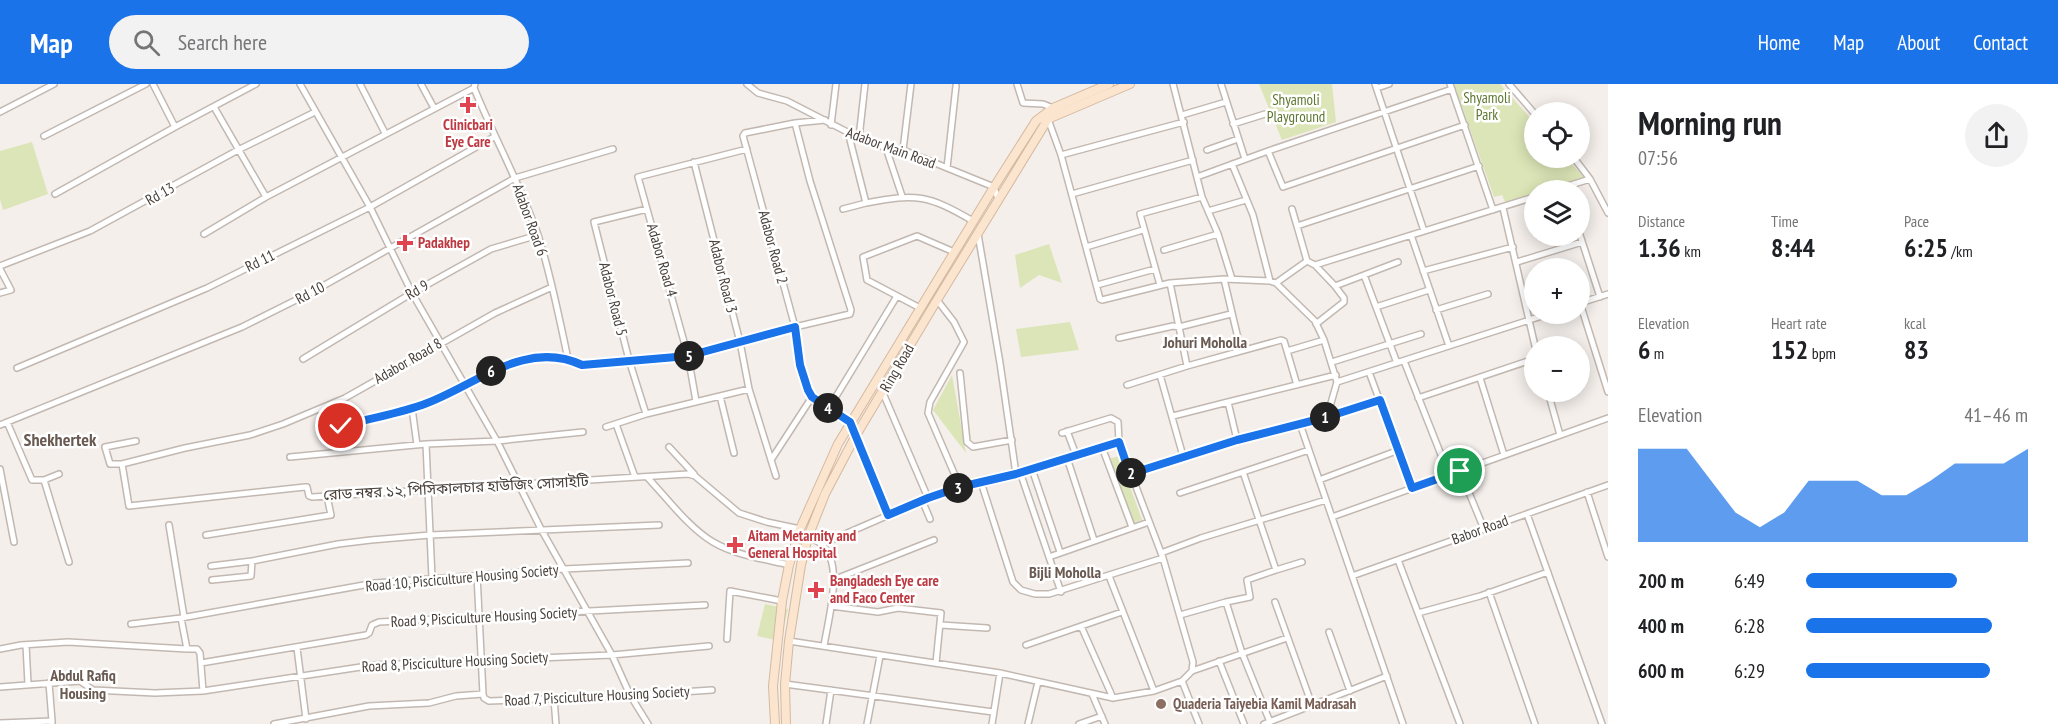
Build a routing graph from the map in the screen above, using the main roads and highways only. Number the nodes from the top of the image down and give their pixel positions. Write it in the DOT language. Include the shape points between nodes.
graph roads {
  1 [pos="1109,84"];
  2 [pos="1131,84"];
  3 [pos="774,724"];
  4 [pos="786,724"];
  1 -- 3 [label="main road, Ring Road" via="1053,108 1036,121 850,422 800,529 789,565 773,686"];
  2 -- 4 [label="main road, Ring Road" via="1048,119 855,437 825,494 801,565 789,641"];
}
